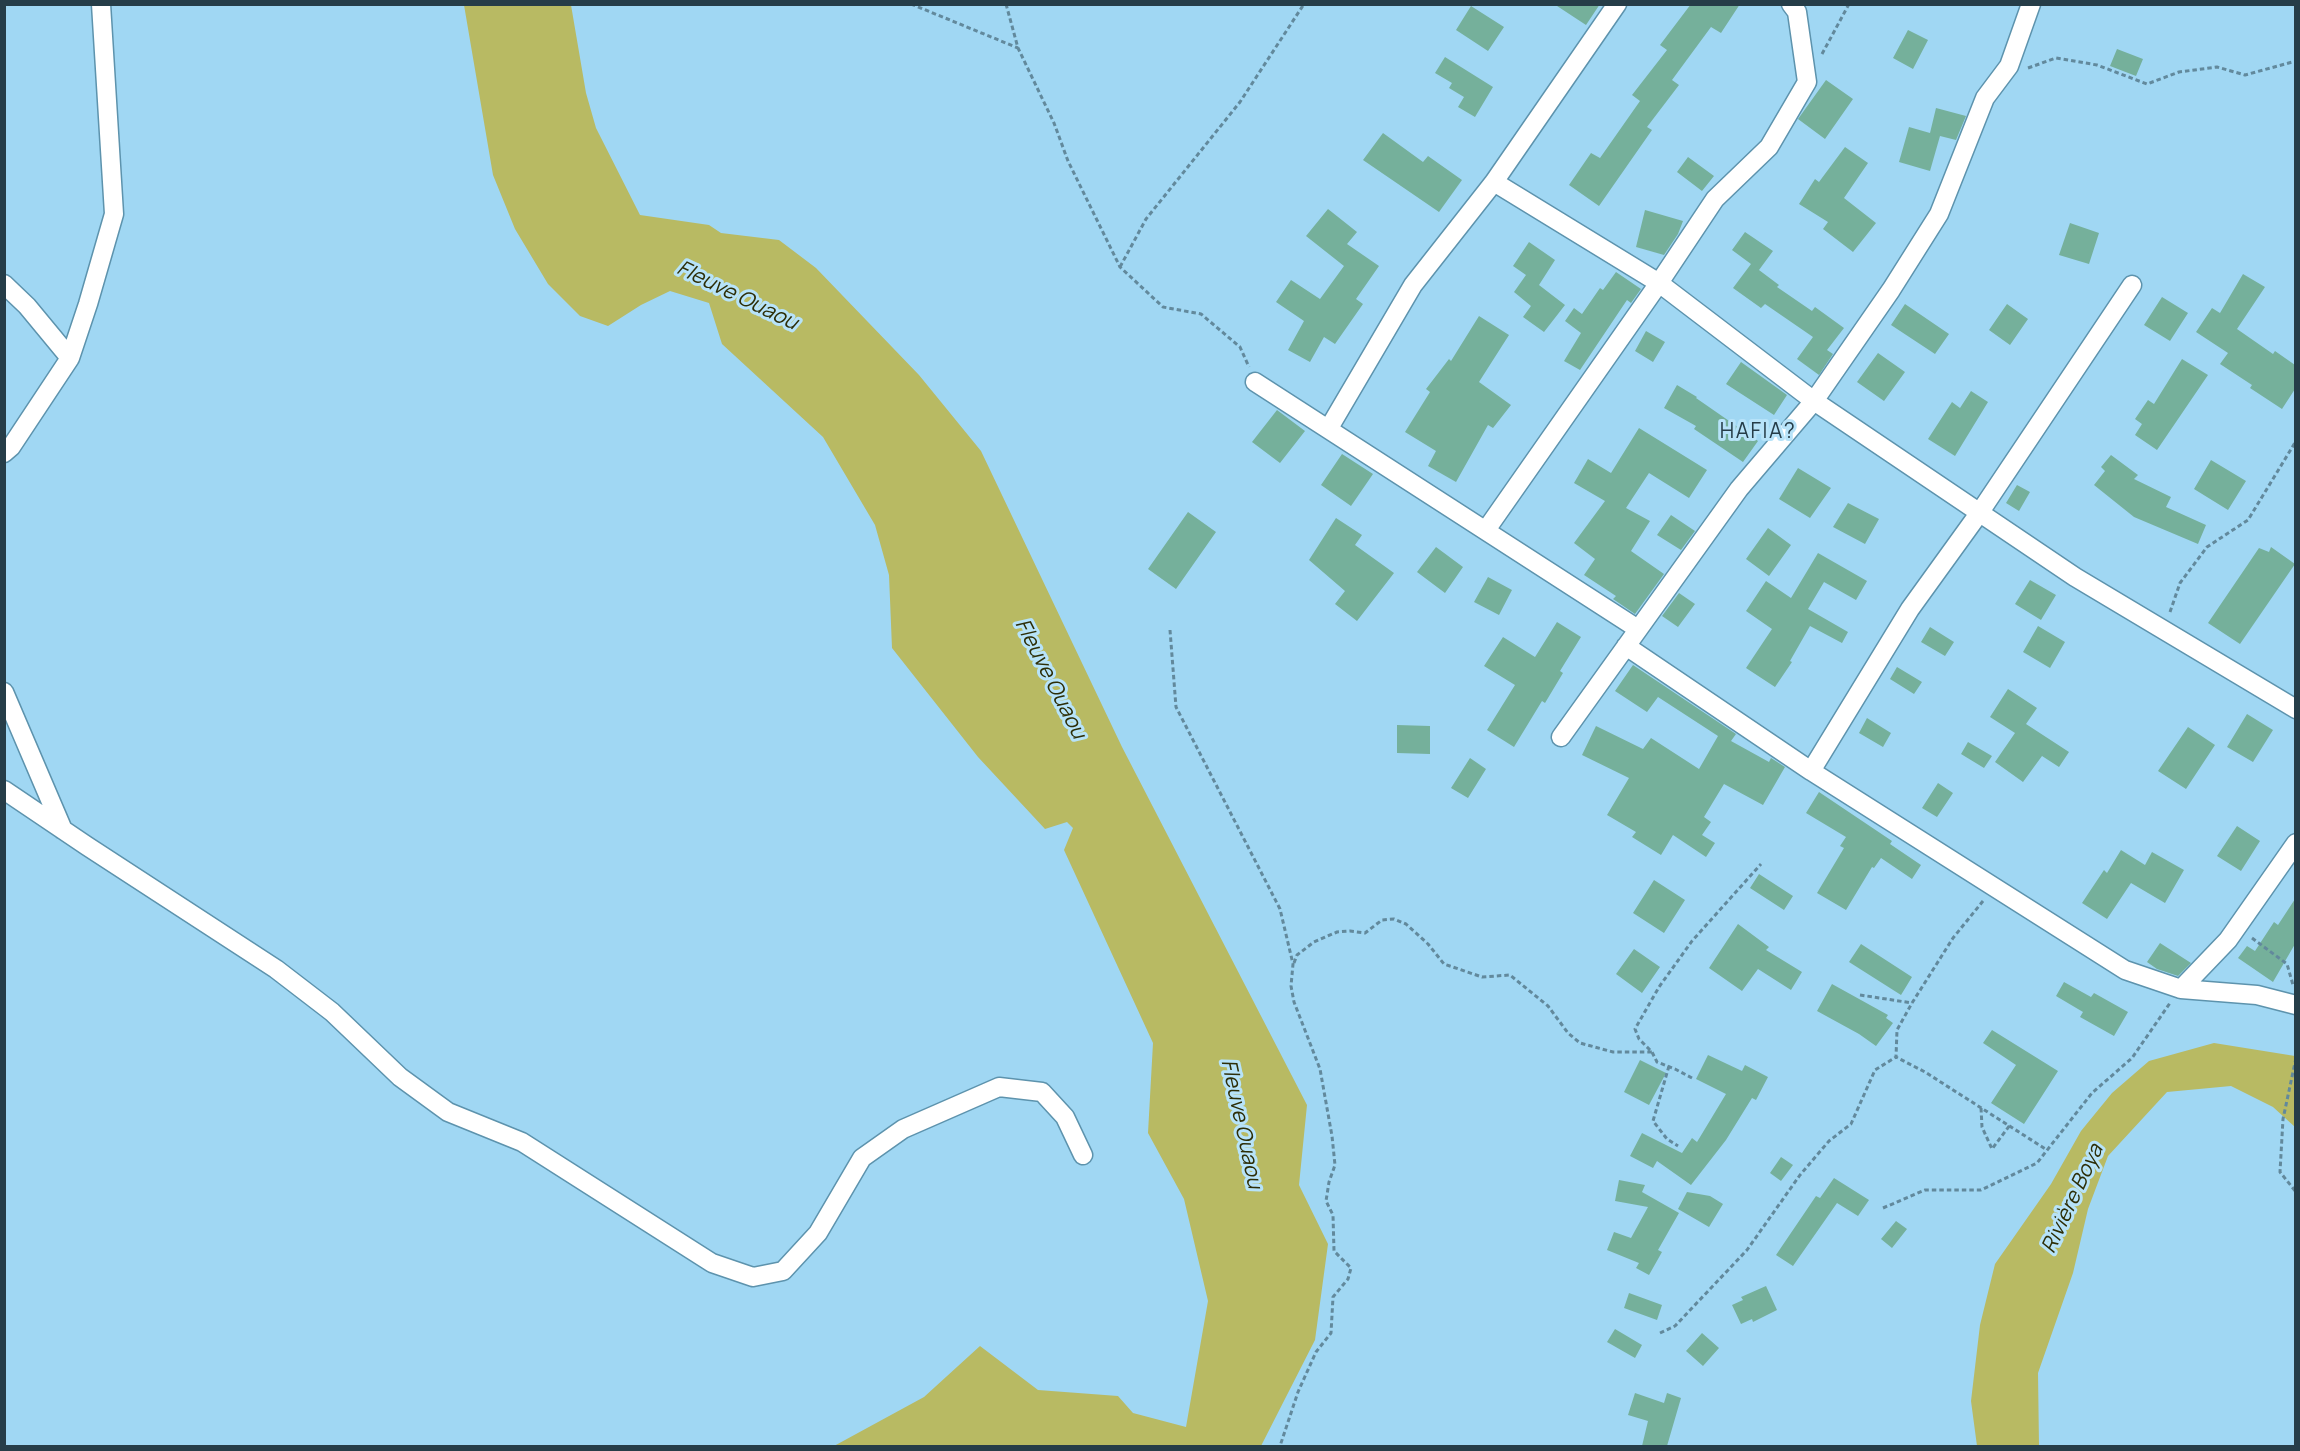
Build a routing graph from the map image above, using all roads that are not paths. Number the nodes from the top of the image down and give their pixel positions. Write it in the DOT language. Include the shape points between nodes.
graph roads {
  1 [pos="101,4"];
  2 [pos="1617,4"];
  3 [pos="1791,4"];
  4 [pos="2031,4"];
  5 [pos="1494,182"];
  6 [pos="1659,283"];
  7 [pos="4,284"];
  8 [pos="2132,285"];
  9 [pos="70,358"];
  10 [pos="1256,382"];
  11 [pos="1814,400"];
  12 [pos="1329,428"];
  13 [pos="4,453"];
  14 [pos="1980,512"];
  15 [pos="1486,530"];
  16 [pos="1638,629"];
  17 [pos="1626,646"];
  18 [pos="4,692"];
  19 [pos="2295,710"];
  20 [pos="1561,737"];
  21 [pos="1810,771"];
  22 [pos="4,790"];
  23 [pos="63,830"];
  24 [pos="2295,843"];
  25 [pos="2181,988"];
  26 [pos="2295,1005"];
  27 [pos="1083,1155"];
  1 -- 9 [label="street" via="114,214"];
  2 -- 5 [label="street"];
  3 -- 6 [label="street" via="1797,12 1807,82 1769,147 1715,199"];
  4 -- 11 [label="street" via="2009,66 1985,98 1939,214"];
  5 -- 6 [label="street"];
  5 -- 12 [label="street" via="1413,285"];
  6 -- 11 [label="street"];
  6 -- 15 [label="street"];
  7 -- 9 [label="street"];
  8 -- 14 [label="street"];
  9 -- 13 [label="street"];
  10 -- 12 [label="street"];
  11 -- 14 [label="street"];
  11 -- 16 [label="street" via="1739,489"];
  12 -- 15 [label="street"];
  14 -- 19 [label="street" via="2075,577"];
  14 -- 21 [label="street" via="1910,609"];
  15 -- 16 [label="street"];
  16 -- 17 [label="street"];
  17 -- 20 [label="street"];
  17 -- 21 [label="street"];
  18 -- 23 [label="street"];
  21 -- 25 [label="street" via="2125,969"];
  22 -- 23 [label="street"];
  23 -- 27 [label="street" via="276,969 332,1012 400,1077 448,1112 522,1142 712,1263 753,1277 783,1271 818,1233 862,1158 903,1129 999,1087 1042,1092 1065,1117"];
  24 -- 25 [label="street" via="2228,940"];
  25 -- 26 [label="street" via="2256,995"];
}
